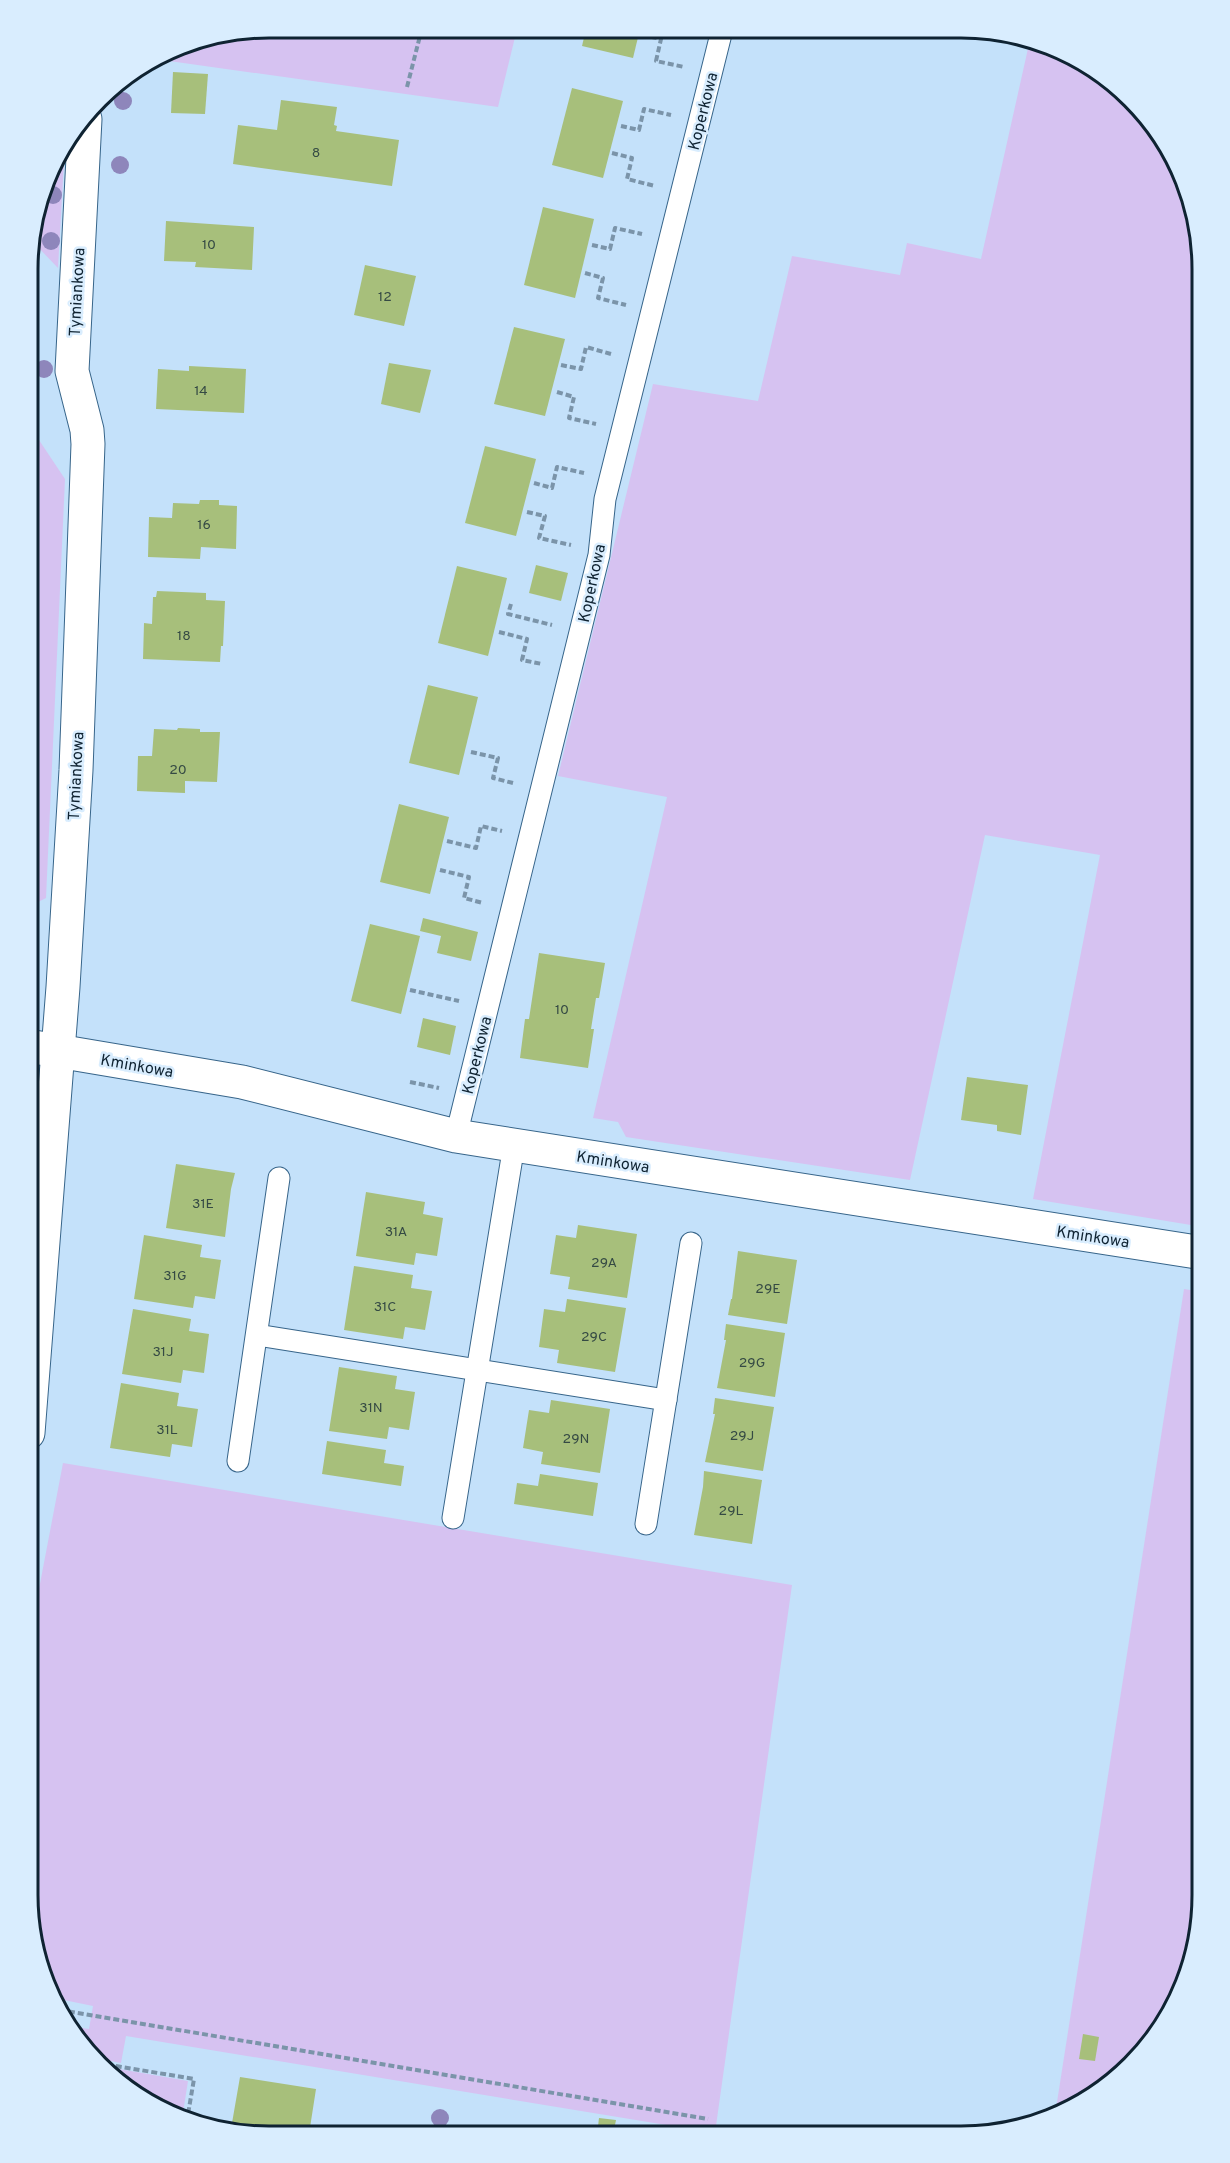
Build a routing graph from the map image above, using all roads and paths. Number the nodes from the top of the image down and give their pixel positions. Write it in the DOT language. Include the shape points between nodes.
graph roads {
  1 [pos="419,38"];
  2 [pos="656,38"];
  3 [pos="720,38"];
  4 [pos="687,68"];
  5 [pos="407,87"];
  6 [pos="675,116"];
  7 [pos="621,126"];
  8 [pos="85,129"];
  9 [pos="612,153"];
  10 [pos="658,187"];
  11 [pos="646,235"];
  12 [pos="592,245"];
  13 [pos="585,273"];
  14 [pos="628,306"];
  15 [pos="617,355"];
  16 [pos="561,365"];
  17 [pos="556,393"];
  18 [pos="596,425"];
  19 [pos="587,474"];
  20 [pos="534,483"];
  21 [pos="527,512"];
  22 [pos="576,546"];
  23 [pos="511,604"];
  24 [pos="562,627"];
  25 [pos="499,632"];
  26 [pos="547,666"];
  27 [pos="471,752"];
  28 [pos="518,784"];
  29 [pos="506,832"];
  30 [pos="447,841"];
  31 [pos="440,870"];
  32 [pos="489,904"];
  33 [pos="410,990"];
  34 [pos="460,1002"];
  35 [pos="43,1048"];
  36 [pos="410,1082"];
  37 [pos="443,1088"];
  38 [pos="456,1136"];
  39 [pos="514,1145"];
  40 [pos="38,1176"];
  41 [pos="279,1178"];
  42 [pos="691,1243"];
  43 [pos="1192,1251"];
  44 [pos="257,1335"];
  45 [pos="477,1370"];
  46 [pos="666,1400"];
  47 [pos="238,1461"];
  48 [pos="453,1518"];
  49 [pos="646,1524"];
  50 [pos="69,2012"];
  51 [pos="113,2065"];
  52 [pos="189,2111"];
  53 [pos="708,2119"];
  1 -- 5 [label="path"];
  2 -- 4 [label="path" via="661,39 656,61"];
  3 -- 38 [label="lane, Koperkowa" via="605,499 599,555"];
  6 -- 7 [label="path" via="644,109 639,130"];
  8 -- 35 [label="street, Tymiankowa" via="72,371 87,430 88,456 76,770"];
  9 -- 10 [label="path" via="632,158 627,179"];
  11 -- 12 [label="path" via="615,228 610,249"];
  13 -- 14 [label="path" via="603,278 598,298"];
  15 -- 16 [label="path" via="586,347 580,369"];
  17 -- 18 [label="path" via="574,397 569,418"];
  19 -- 20 [label="path" via="557,467 552,488"];
  21 -- 22 [label="path" via="545,516 539,538"];
  23 -- 24 [label="path" via="508,614"];
  25 -- 26 [label="path" via="527,639 522,660"];
  27 -- 28 [label="path" via="498,759 493,778"];
  29 -- 30 [label="path" via="481,826 476,848"];
  31 -- 32 [label="path" via="469,877 464,898"];
  33 -- 34 [label="path"];
  35 -- 38 [label="street, Kminkowa" via="242,1082"];
  35 -- 40 [label="street, Tymiankowa"];
  36 -- 37 [label="path"];
  38 -- 39 [label="street, Kminkowa"];
  39 -- 43 [label="street, Kminkowa"];
  39 -- 45 [label="lane"];
  41 -- 44 [label="lane"];
  42 -- 46 [label="lane"];
  44 -- 45 [label="lane"];
  44 -- 47 [label="lane"];
  45 -- 46 [label="lane"];
  45 -- 48 [label="lane"];
  46 -- 49 [label="lane"];
  50 -- 53 [label="path"];
  51 -- 52 [label="path" via="194,2079"];
}
